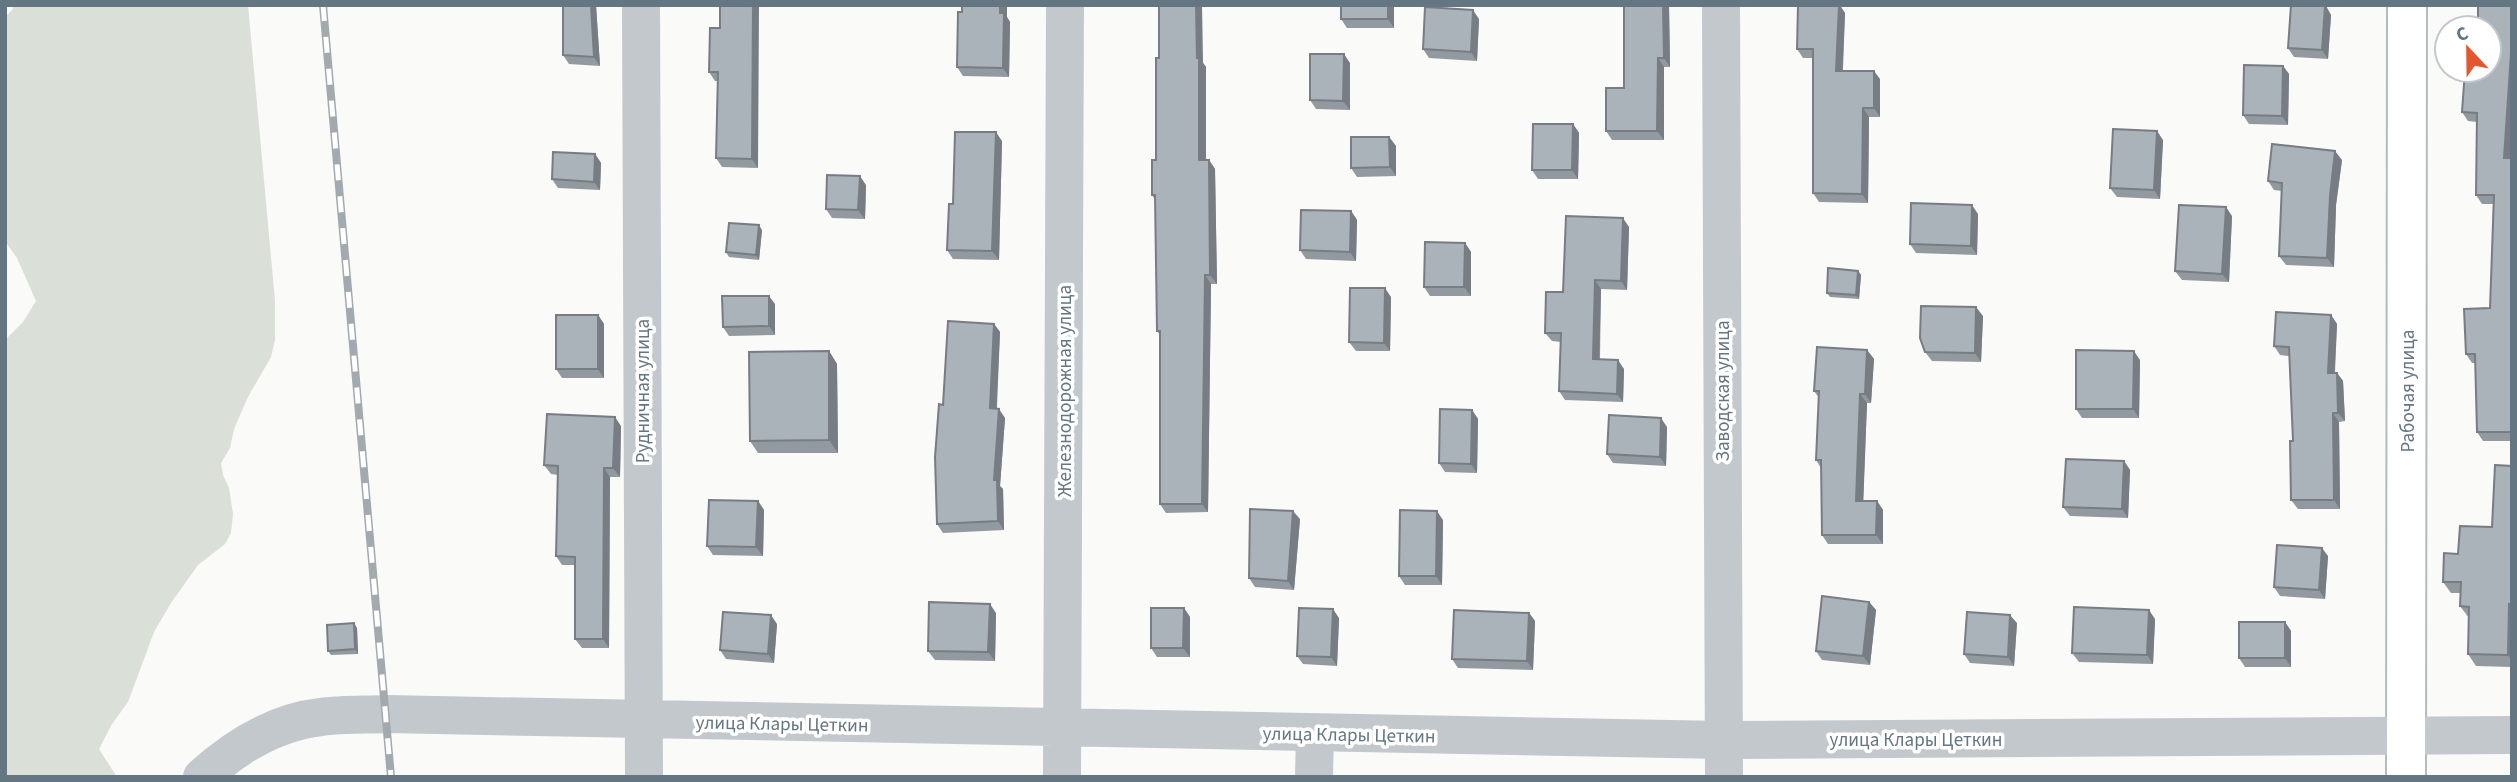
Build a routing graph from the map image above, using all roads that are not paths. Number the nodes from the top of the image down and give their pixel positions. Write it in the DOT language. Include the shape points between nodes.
graph roads {
  1 [pos="641,5"];
  2 [pos="1065,5"];
  3 [pos="1721,5"];
  4 [pos="2407,5"];
  5 [pos="643,720"];
  6 [pos="1062,729"];
  7 [pos="1315,733"];
  8 [pos="2512,735"];
  9 [pos="2406,736"];
  10 [pos="1723,759"];
  11 [pos="202,777"];
  12 [pos="644,777"];
  13 [pos="1062,777"];
  14 [pos="1314,777"];
  15 [pos="2406,777"];
  1 -- 5 [label="street, Рудничная улица"];
  2 -- 6 [label="street, Железнодорожная улица"];
  3 -- 10 [label="street, Заводская улица"];
  4 -- 9 [label="main road, Рабочая улица"];
  5 -- 6 [label="street, улица Клары Цеткин"];
  5 -- 11 [label="street, улица Клары Цеткин" via="386,714 321,717 294,722 242,746"];
  5 -- 12 [label="street, Рудничная улица"];
  6 -- 7 [label="street, улица Клары Цеткин"];
  6 -- 13 [label="street, Железнодорожная улица"];
  7 -- 10 [label="street, улица Клары Цеткин"];
  7 -- 14 [label="street"];
  8 -- 9 [label="street, улица Клары Цеткин"];
  9 -- 10 [label="street, улица Клары Цеткин"];
  9 -- 15 [label="main road, Рабочая улица"];
}
